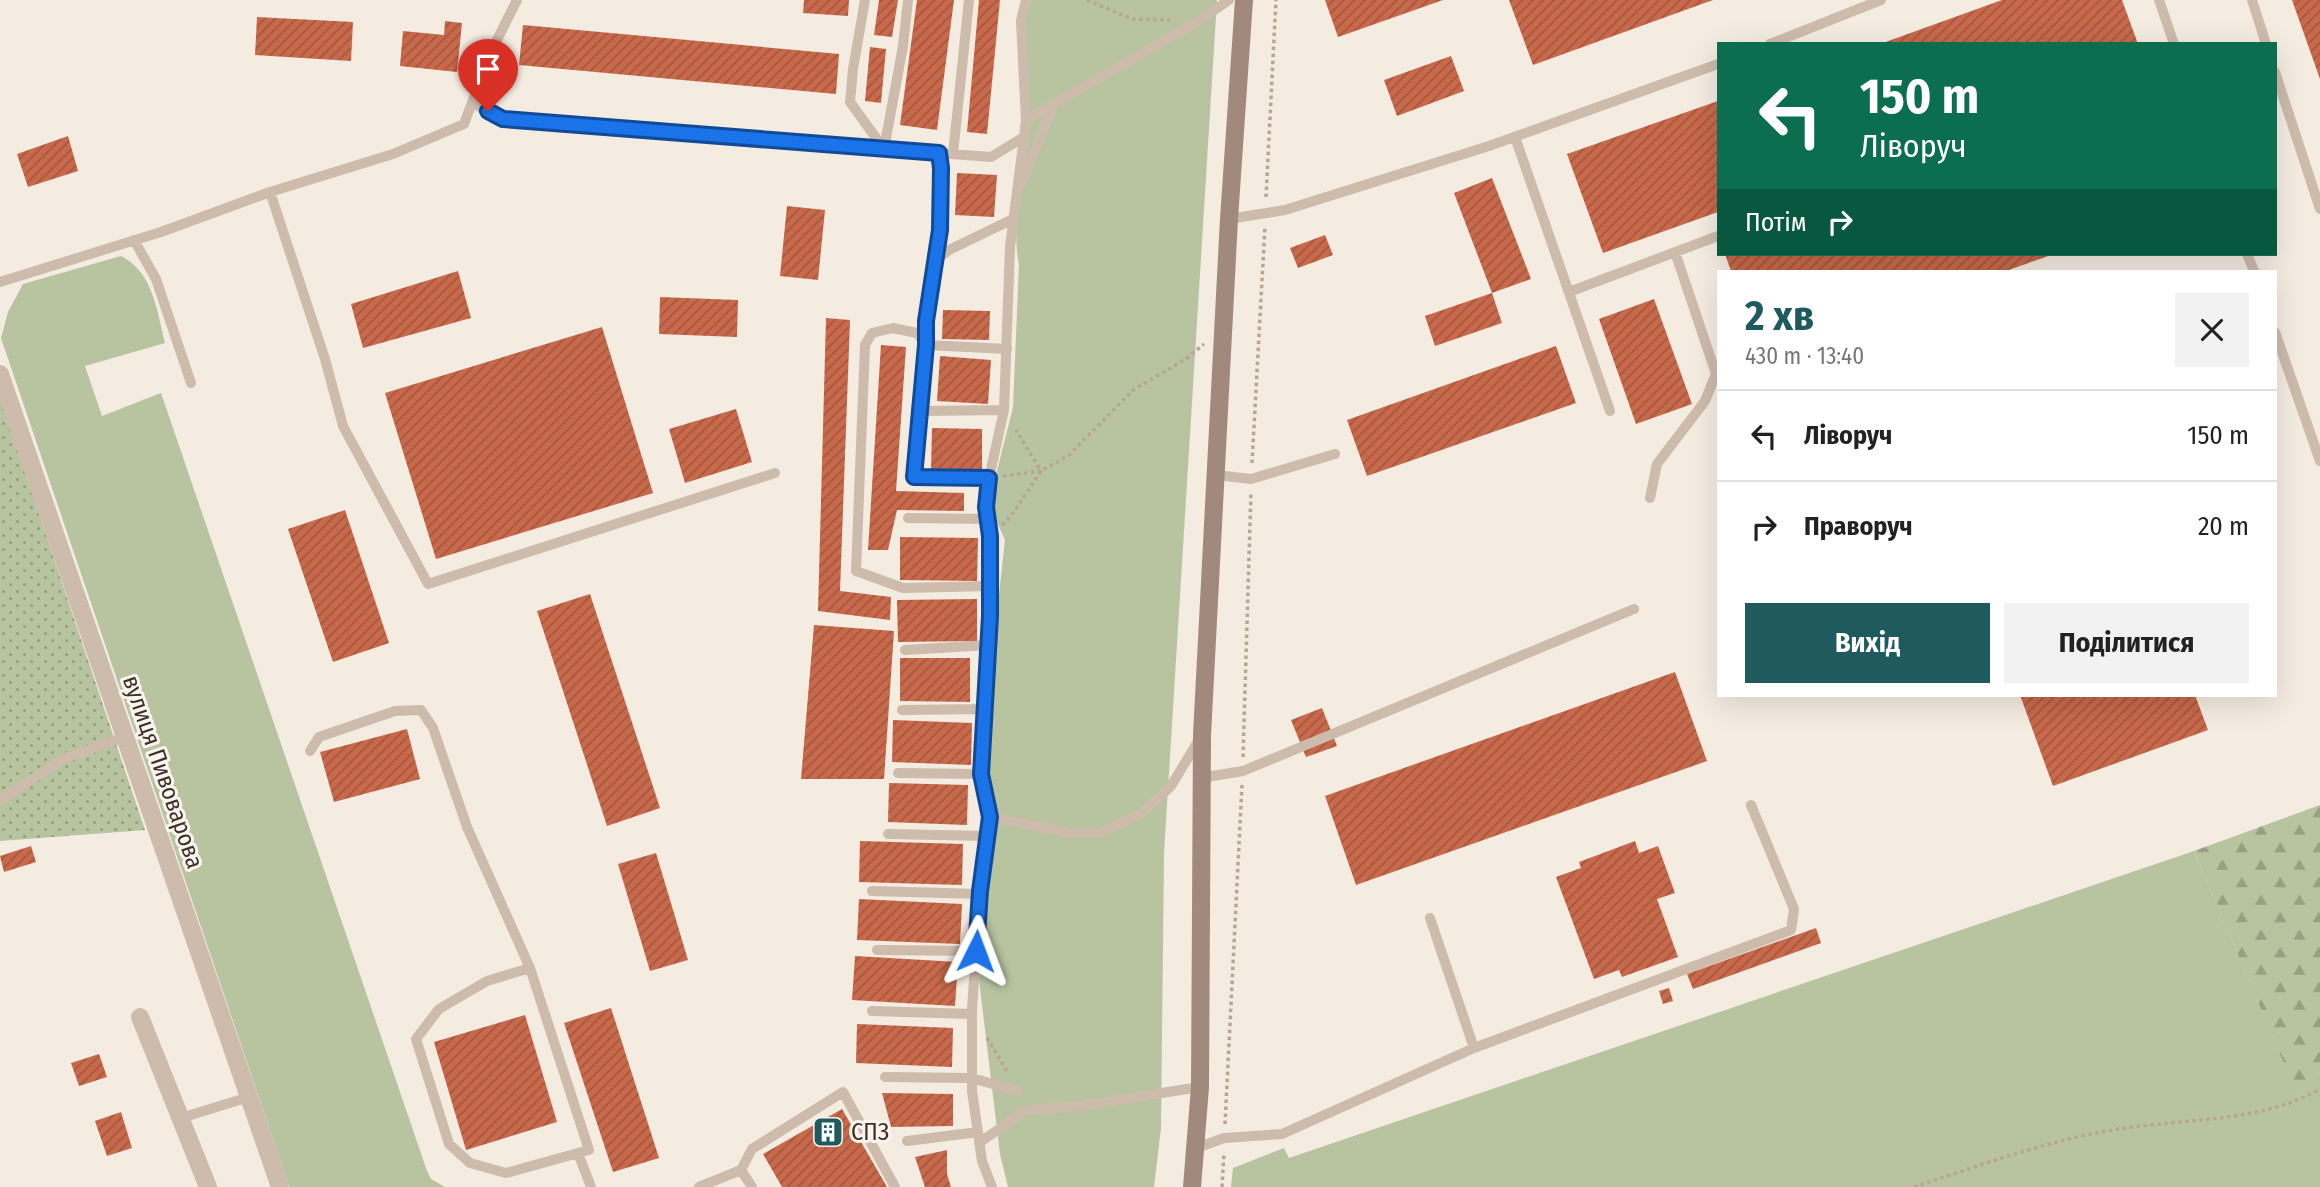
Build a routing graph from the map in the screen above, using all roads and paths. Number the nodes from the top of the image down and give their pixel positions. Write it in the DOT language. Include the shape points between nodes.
graph roads {
  1 [pos="517,0"];
  2 [pos="865,0"];
  3 [pos="908,0"];
  4 [pos="969,0"];
  5 [pos="1026,0"];
  6 [pos="1087,0"];
  7 [pos="1229,0"];
  8 [pos="1244,0"];
  9 [pos="1276,0"];
  10 [pos="1881,0"];
  11 [pos="2158,0"];
  12 [pos="2252,0"];
  13 [pos="1200,20"];
  14 [pos="1775,42"];
  15 [pos="2173,42"];
  16 [pos="2265,42"];
  17 [pos="1717,64"];
  18 [pos="2277,78"];
  19 [pos="472,103"];
  20 [pos="1054,104"];
  21 [pos="1026,120"];
  22 [pos="1515,136"];
  23 [pos="1024,137"];
  24 [pos="884,149"];
  25 [pos="939,153"];
  26 [pos="953,154"];
  27 [pos="270,192"];
  28 [pos="1016,197"];
  29 [pos="2320,209"];
  30 [pos="1266,214"];
  31 [pos="1013,219"];
  32 [pos="1229,219"];
  33 [pos="1717,236"];
  34 [pos="134,240"];
  35 [pos="1675,252"];
  36 [pos="935,261"];
  37 [pos="0,282"];
  38 [pos="1569,292"];
  39 [pos="1224,327"];
  40 [pos="2277,338"];
  41 [pos="926,345"];
  42 [pos="1007,349"];
  43 [pos="0,374"];
  44 [pos="191,383"];
  45 [pos="1003,410"];
  46 [pos="920,411"];
  47 [pos="1611,411"];
  48 [pos="1335,454"];
  49 [pos="2320,461"];
  50 [pos="1041,471"];
  51 [pos="775,473"];
  52 [pos="1216,475"];
  53 [pos="989,478"];
  54 [pos="1251,479"];
  55 [pos="1650,498"];
  56 [pos="908,518"];
  57 [pos="988,519"];
  58 [pos="990,536"];
  59 [pos="990,586"];
  60 [pos="1634,609"];
  61 [pos="989,645"];
  62 [pos="905,650"];
  63 [pos="985,709"];
  64 [pos="902,710"];
  65 [pos="1202,735"];
  66 [pos="125,737"];
  67 [pos="310,751"];
  68 [pos="1243,771"];
  69 [pos="898,773"];
  70 [pos="981,774"];
  71 [pos="1200,778"];
  72 [pos="0,800"];
  73 [pos="1751,805"];
  74 [pos="990,817"];
  75 [pos="888,834"];
  76 [pos="988,836"];
  77 [pos="872,891"];
  78 [pos="980,894"];
  79 [pos="1430,918"];
  80 [pos="877,950"];
  81 [pos="976,951"];
  82 [pos="530,968"];
  83 [pos="872,1011"];
  84 [pos="972,1013"];
  85 [pos="140,1017"];
  86 [pos="1474,1048"];
  87 [pos="885,1077"];
  88 [pos="972,1078"];
  89 [pos="1200,1087"];
  90 [pos="2320,1089"];
  91 [pos="1017,1091"];
  92 [pos="249,1097"];
  93 [pos="181,1118"];
  94 [pos="979,1137"];
  95 [pos="1224,1138"];
  96 [pos="907,1141"];
  97 [pos="1194,1149"];
  98 [pos="578,1153"];
  99 [pos="741,1170"];
  100 [pos="208,1187"];
  101 [pos="280,1187"];
  102 [pos="591,1187"];
  103 [pos="699,1187"];
  104 [pos="752,1187"];
  105 [pos="895,1187"];
  106 [pos="992,1187"];
  107 [pos="1192,1187"];
  108 [pos="1222,1187"];
  109 [pos="1914,1187"];
  1 -- 19 [label="lane"];
  2 -- 24 [label="lane" via="850,102"];
  3 -- 24 [label="lane"];
  4 -- 26 [label="lane"];
  5 -- 21 [label="lane" via="1021,21"];
  6 -- 13 [label="path" via="1132,19"];
  7 -- 13 [label="lane"];
  8 -- 32 [label="street"];
  9 -- 30 [label="path"];
  10 -- 14 [label="lane"];
  11 -- 15 [label="lane"];
  12 -- 16 [label="lane"];
  13 -- 20 [label="lane"];
  17 -- 22 [label="lane"];
  18 -- 29 [label="lane"];
  19 -- 24 [label="lane" via="503,119"];
  19 -- 27 [label="lane" via="464,124 393,154"];
  20 -- 21 [label="lane"];
  20 -- 28 [label="lane"];
  21 -- 23 [label="lane"];
  22 -- 30 [label="lane"];
  22 -- 38 [label="lane"];
  23 -- 26 [label="lane" via="991,156"];
  23 -- 28 [label="lane"];
  24 -- 25 [label="lane"];
  25 -- 26 [label="lane"];
  25 -- 36 [label="lane" via="940,230"];
  27 -- 34 [label="lane"];
  27 -- 51 [label="lane" via="343,426 428,584"];
  28 -- 31 [label="lane"];
  30 -- 32 [label="lane"];
  30 -- 54 [label="path"];
  31 -- 36 [label="lane"];
  31 -- 42 [label="lane"];
  32 -- 39 [label="street"];
  33 -- 35 [label="lane"];
  34 -- 37 [label="lane"];
  34 -- 44 [label="lane" via="156,279"];
  35 -- 38 [label="lane"];
  35 -- 55 [label="lane" via="1716,374 1705,401 1657,464"];
  36 -- 41 [label="lane"];
  38 -- 47 [label="lane"];
  39 -- 50 [label="path" via="1186,359 1133,390 1069,455"];
  39 -- 52 [label="street"];
  40 -- 49 [label="lane"];
  41 -- 42 [label="lane"];
  41 -- 46 [label="lane"];
  41 -- 59 [label="lane" via="917,333 892,328 872,333 865,345 856,571 904,588"];
  42 -- 45 [label="lane"];
  43 -- 66 [label="street, вулиця Пивоварова"];
  45 -- 46 [label="lane"];
  45 -- 50 [label="path"];
  45 -- 53 [label="lane"];
  46 -- 53 [label="lane" via="914,477"];
  48 -- 54 [label="lane"];
  50 -- 53 [label="path"];
  50 -- 58 [label="path" via="1011,516"];
  52 -- 54 [label="lane"];
  52 -- 65 [label="street"];
  53 -- 57 [label="lane"];
  54 -- 68 [label="path"];
  56 -- 57 [label="lane"];
  57 -- 58 [label="lane"];
  58 -- 59 [label="lane"];
  59 -- 61 [label="lane"];
  60 -- 68 [label="lane"];
  61 -- 62 [label="lane"];
  61 -- 63 [label="lane"];
  63 -- 64 [label="lane"];
  63 -- 70 [label="lane"];
  65 -- 71 [label="street"];
  65 -- 74 [label="lane" via="1171,786 1141,814 1099,833 1071,833"];
  66 -- 72 [label="lane" via="65,758"];
  66 -- 92 [label="street, вулиця Пивоварова"];
  67 -- 82 [label="lane" via="319,737 395,711 421,710 433,728 467,827"];
  68 -- 71 [label="lane"];
  68 -- 95 [label="path"];
  69 -- 70 [label="lane"];
  70 -- 74 [label="lane"];
  71 -- 89 [label="street"];
  73 -- 86 [label="lane" via="1794,909 1791,930"];
  74 -- 76 [label="lane"];
  75 -- 76 [label="lane"];
  76 -- 78 [label="lane"];
  77 -- 78 [label="lane"];
  78 -- 81 [label="lane"];
  79 -- 86 [label="lane"];
  80 -- 81 [label="lane"];
  81 -- 84 [label="lane"];
  82 -- 98 [label="lane" via="589,1150"];
  82 -- 98 [label="lane" via="487,981 439,1009 416,1039 449,1144 470,1163 506,1173"];
  83 -- 84 [label="lane"];
  84 -- 88 [label="lane"];
  84 -- 91 [label="path"];
  85 -- 93 [label="street"];
  86 -- 95 [label="lane" via="1282,1134"];
  87 -- 88 [label="lane"];
  88 -- 91 [label="lane"];
  88 -- 94 [label="lane"];
  89 -- 94 [label="lane" via="1026,1110"];
  89 -- 97 [label="street"];
  90 -- 109 [label="path" via="2302,1099 2250,1112 2097,1133"];
  92 -- 93 [label="lane"];
  92 -- 101 [label="street, вулиця Пивоварова"];
  93 -- 100 [label="street"];
  94 -- 96 [label="lane"];
  94 -- 106 [label="lane"];
  95 -- 97 [label="lane"];
  95 -- 108 [label="path"];
  97 -- 107 [label="street"];
  98 -- 102 [label="lane"];
  99 -- 103 [label="lane"];
  99 -- 104 [label="lane"];
  99 -- 105 [label="lane" via="752,1149 843,1092"];
}
